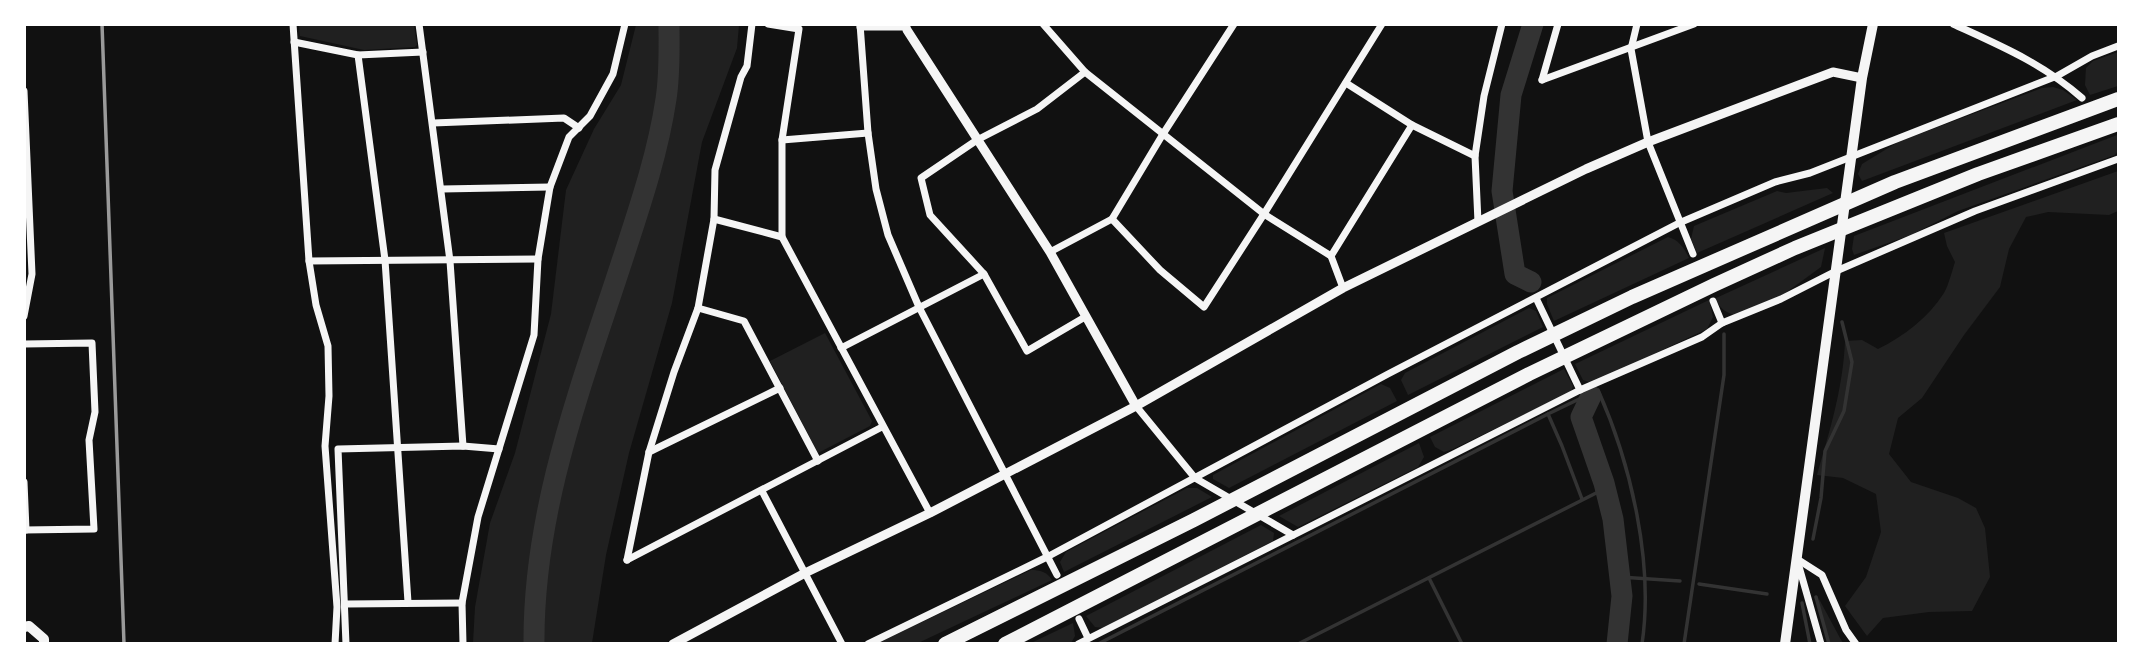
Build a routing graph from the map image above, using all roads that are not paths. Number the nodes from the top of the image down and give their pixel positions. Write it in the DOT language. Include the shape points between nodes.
graph roads {
  1 [pos="293,24"];
  2 [pos="419,24"];
  3 [pos="625,24"];
  4 [pos="752,24"];
  5 [pos="768,24"];
  6 [pos="1043,24"];
  7 [pos="1234,24"];
  8 [pos="1382,24"];
  9 [pos="1503,24"];
  10 [pos="1558,24"];
  11 [pos="1637,24"];
  12 [pos="1694,24"];
  13 [pos="1873,24"];
  14 [pos="1953,24"];
  15 [pos="860,26"];
  16 [pos="908,27"];
  17 [pos="1053,28"];
  18 [pos="294,42"];
  19 [pos="2119,46"];
  20 [pos="1631,49"];
  21 [pos="423,52"];
  22 [pos="358,55"];
  23 [pos="1085,72"];
  24 [pos="2057,76"];
  25 [pos="1862,78"];
  26 [pos="1346,83"];
  27 [pos="24,91"];
  28 [pos="2082,98"];
  29 [pos="2119,99"];
  30 [pos="433,123"];
  31 [pos="2119,124"];
  32 [pos="1412,125"];
  33 [pos="579,128"];
  34 [pos="868,134"];
  35 [pos="1163,134"];
  36 [pos="782,140"];
  37 [pos="977,140"];
  38 [pos="1647,142"];
  39 [pos="1475,156"];
  40 [pos="1851,157"];
  41 [pos="2119,159"];
  42 [pos="550,187"];
  43 [pos="442,189"];
  44 [pos="1264,214"];
  45 [pos="714,219"];
  46 [pos="1112,219"];
  47 [pos="1482,220"];
  48 [pos="1679,223"];
  49 [pos="782,237"];
  50 [pos="1050,252"];
  51 [pos="1693,254"];
  52 [pos="1331,256"];
  53 [pos="538,259"];
  54 [pos="385,260"];
  55 [pos="309,261"];
  56 [pos="450,261"];
  57 [pos="1835,272"];
  58 [pos="984,274"];
  59 [pos="1343,288"];
  60 [pos="1536,298"];
  61 [pos="1713,301"];
  62 [pos="698,307"];
  63 [pos="919,307"];
  64 [pos="24,316"];
  65 [pos="1085,317"];
  66 [pos="1723,323"];
  67 [pos="24,344"];
  68 [pos="842,348"];
  69 [pos="780,388"];
  70 [pos="1580,390"];
  71 [pos="1136,406"];
  72 [pos="882,427"];
  73 [pos="463,446"];
  74 [pos="398,448"];
  75 [pos="499,449"];
  76 [pos="649,452"];
  77 [pos="818,461"];
  78 [pos="1005,474"];
  79 [pos="1195,478"];
  80 [pos="24,482"];
  81 [pos="762,491"];
  82 [pos="930,513"];
  83 [pos="25,530"];
  84 [pos="1293,535"];
  85 [pos="1047,556"];
  86 [pos="1797,559"];
  87 [pos="805,573"];
  88 [pos="1056,575"];
  89 [pos="408,602"];
  90 [pos="462,603"];
  91 [pos="346,604"];
  92 [pos="1079,619"];
  93 [pos="24,627"];
  94 [pos="1088,638"];
  95 [pos="44,643"];
  96 [pos="335,643"];
  97 [pos="346,643"];
  98 [pos="463,643"];
  99 [pos="673,643"];
  100 [pos="842,643"];
  101 [pos="868,643"];
  102 [pos="945,643"];
  103 [pos="1005,643"];
  104 [pos="1078,643"];
  105 [pos="1785,643"];
  106 [pos="1821,643"];
  107 [pos="1856,643"];
  1 -- 18 [label="street"];
  2 -- 21 [label="street"];
  3 -- 33 [label="street" via="613,74"];
  4 -- 45 [label="street" via="747,65 715,170"];
  5 -- 36 [label="street" via="799,29"];
  6 -- 17 [label="street"];
  7 -- 35 [label="street"];
  8 -- 26 [label="street"];
  9 -- 39 [label="street" via="1484,96"];
  10 -- 20 [label="street" via="1542,80"];
  11 -- 20 [label="street"];
  12 -- 20 [label="street"];
  13 -- 25 [label="main road"];
  14 -- 24 [label="street"];
  15 -- 16 [label="street"];
  15 -- 34 [label="street"];
  16 -- 37 [label="street"];
  17 -- 23 [label="street"];
  18 -- 22 [label="street"];
  18 -- 55 [label="street"];
  19 -- 24 [label="street"];
  20 -- 38 [label="street"];
  21 -- 22 [label="street"];
  21 -- 30 [label="street"];
  22 -- 54 [label="street"];
  23 -- 35 [label="street"];
  23 -- 37 [label="street" via="1037,109"];
  24 -- 28 [label="street"];
  24 -- 40 [label="street"];
  25 -- 38 [label="street" via="1833,72"];
  25 -- 40 [label="main road"];
  26 -- 32 [label="street"];
  26 -- 44 [label="street"];
  27 -- 64 [label="street" via="32,274"];
  29 -- 102 [label="highway" via="1895,182 1632,297"];
  30 -- 33 [label="street" via="564,118"];
  30 -- 43 [label="street"];
  31 -- 103 [label="highway" via="1978,174 1795,248 1644,318"];
  32 -- 39 [label="street"];
  32 -- 52 [label="street"];
  33 -- 42 [label="street" via="569,137"];
  34 -- 36 [label="street"];
  34 -- 63 [label="street" via="888,235"];
  35 -- 44 [label="street"];
  35 -- 46 [label="street"];
  36 -- 49 [label="street"];
  37 -- 50 [label="street"];
  37 -- 58 [label="street" via="921,178 930,215"];
  38 -- 47 [label="street"];
  38 -- 48 [label="street"];
  39 -- 47 [label="street"];
  40 -- 48 [label="street" via="1775,182"];
  40 -- 57 [label="main road"];
  41 -- 57 [label="street" via="1975,211"];
  42 -- 43 [label="street"];
  42 -- 53 [label="street"];
  43 -- 56 [label="street"];
  44 -- 46 [label="street" via="1203,307"];
  44 -- 52 [label="street"];
  45 -- 49 [label="street"];
  45 -- 62 [label="street"];
  46 -- 50 [label="street"];
  47 -- 59 [label="street"];
  48 -- 51 [label="street"];
  48 -- 60 [label="street"];
  49 -- 68 [label="street"];
  50 -- 65 [label="street"];
  52 -- 59 [label="street"];
  53 -- 56 [label="street"];
  53 -- 75 [label="street" via="534,335"];
  54 -- 55 [label="street"];
  54 -- 56 [label="street"];
  54 -- 74 [label="street"];
  55 -- 96 [label="street" via="328,345 325,446 337,607"];
  56 -- 73 [label="street"];
  57 -- 66 [label="street"];
  57 -- 86 [label="main road"];
  58 -- 63 [label="street"];
  58 -- 65 [label="street" via="1027,351"];
  59 -- 71 [label="street"];
  60 -- 70 [label="street"];
  60 -- 79 [label="street"];
  61 -- 66 [label="street"];
  62 -- 69 [label="street" via="744,321"];
  62 -- 76 [label="street"];
  63 -- 68 [label="street"];
  63 -- 78 [label="street"];
  65 -- 71 [label="street"];
  66 -- 70 [label="street" via="1702,337"];
  67 -- 83 [label="street" via="92,343 95,412 89,440 94,529"];
  68 -- 72 [label="street"];
  69 -- 76 [label="street"];
  69 -- 77 [label="street"];
  70 -- 84 [label="street"];
  71 -- 78 [label="street"];
  71 -- 79 [label="street"];
  72 -- 77 [label="street"];
  72 -- 82 [label="street"];
  73 -- 74 [label="street"];
  73 -- 75 [label="street"];
  74 -- 89 [label="street"];
  74 -- 91 [label="street" via="338,449"];
  75 -- 90 [label="street" via="478,517"];
  76 -- 81 [label="street" via="628,560"];
  77 -- 81 [label="street"];
  78 -- 82 [label="street"];
  78 -- 85 [label="street"];
  79 -- 84 [label="street"];
  79 -- 85 [label="street"];
  80 -- 83 [label="street"];
  81 -- 87 [label="street"];
  82 -- 87 [label="street"];
  84 -- 94 [label="street"];
  85 -- 88 [label="street"];
  85 -- 101 [label="street"];
  86 -- 105 [label="main road"];
  86 -- 106 [label="street"];
  86 -- 107 [label="street" via="1822,575"];
  87 -- 99 [label="street"];
  87 -- 100 [label="street"];
  89 -- 90 [label="street"];
  89 -- 91 [label="street"];
  90 -- 98 [label="street"];
  91 -- 97 [label="street"];
  92 -- 94 [label="street"];
  93 -- 95 [label="main road" via="29,626"];
  94 -- 104 [label="street"];
}
